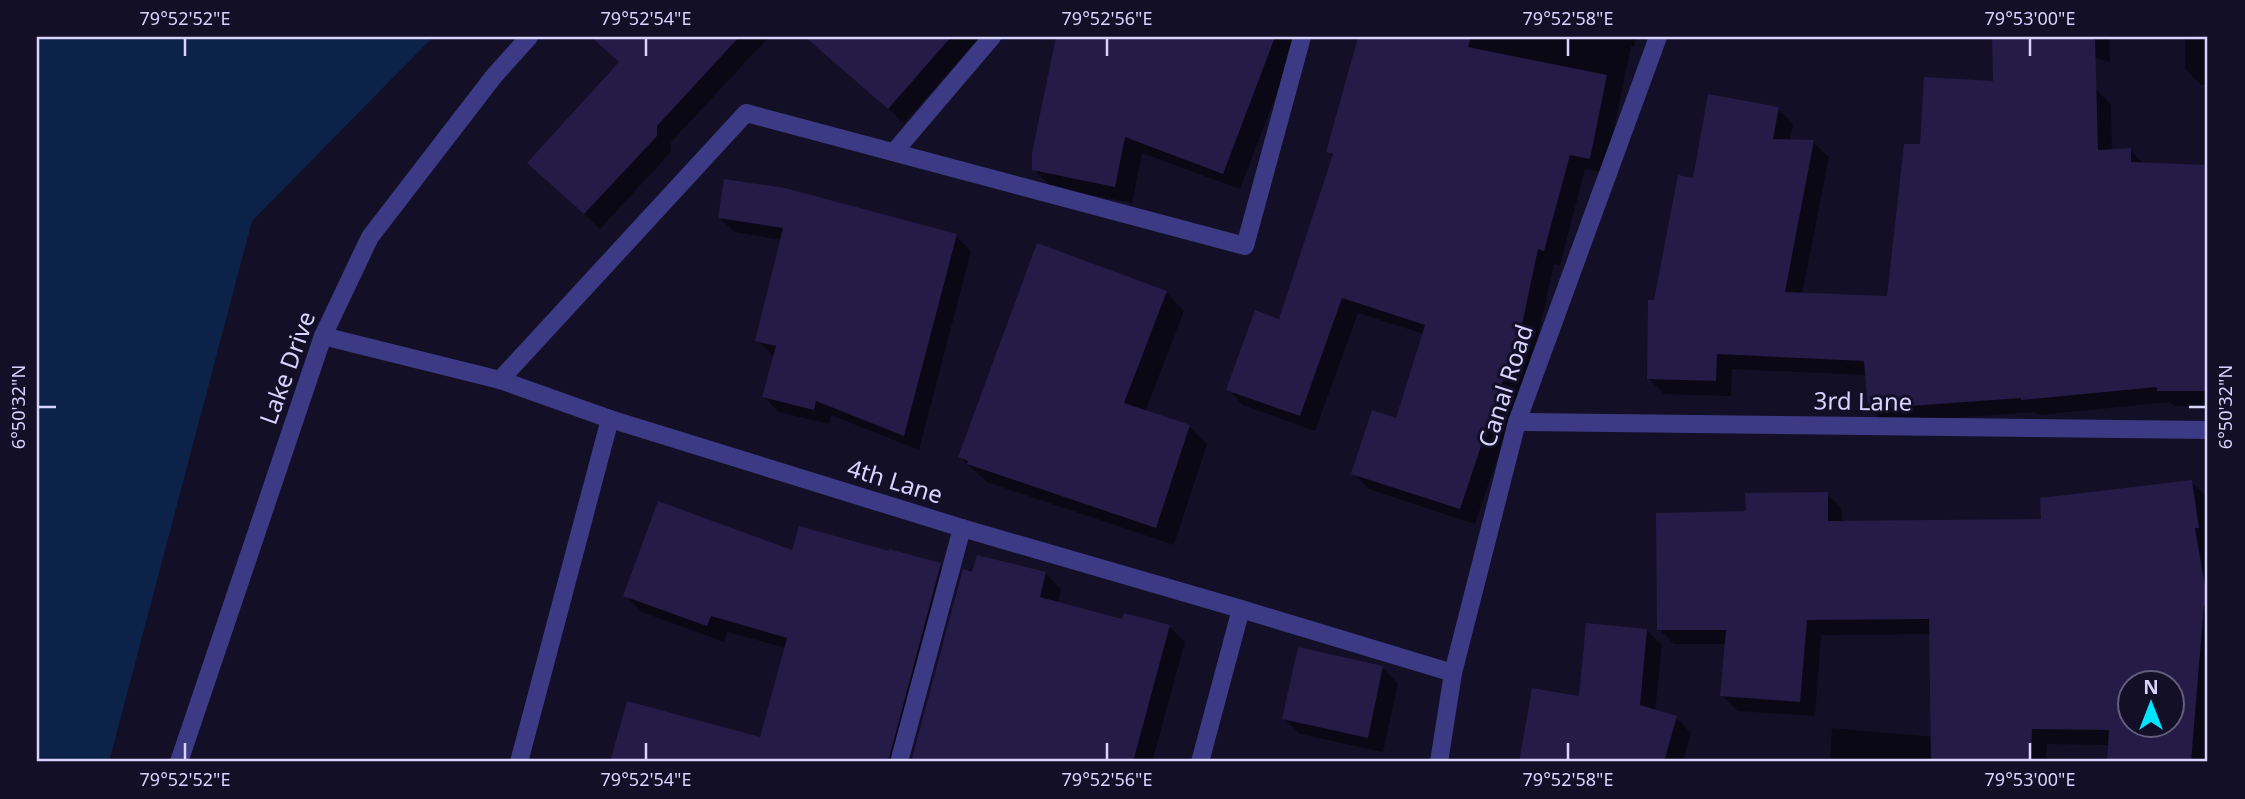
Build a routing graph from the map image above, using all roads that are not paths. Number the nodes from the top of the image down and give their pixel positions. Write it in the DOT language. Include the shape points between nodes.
graph roads {
  1 [pos="529,37"];
  2 [pos="992,37"];
  3 [pos="1302,37"];
  4 [pos="1658,37"];
  5 [pos="894,152"];
  6 [pos="323,337"];
  7 [pos="500,380"];
  8 [pos="610,419"];
  9 [pos="1517,422"];
  10 [pos="2208,429"];
  11 [pos="962,528"];
  12 [pos="1241,609"];
  13 [pos="1453,673"];
  14 [pos="179,762"];
  15 [pos="519,762"];
  16 [pos="899,762"];
  17 [pos="1200,762"];
  18 [pos="1439,762"];
  1 -- 6 [label="street, Lake Drive" via="370,237"];
  2 -- 5 [label="street"];
  3 -- 5 [label="street" via="1245,246"];
  4 -- 9 [label="street, Canal Road"];
  5 -- 7 [label="street" via="746,113"];
  6 -- 7 [label="street, 4th Lane"];
  6 -- 14 [label="street, Lake Drive"];
  7 -- 8 [label="street, 4th Lane"];
  8 -- 11 [label="street, 4th Lane"];
  8 -- 15 [label="street"];
  9 -- 10 [label="street, 3rd Lane"];
  9 -- 13 [label="street, Canal Road"];
  11 -- 12 [label="street, 4th Lane"];
  11 -- 16 [label="street"];
  12 -- 13 [label="street, 4th Lane"];
  12 -- 17 [label="street"];
  13 -- 18 [label="street, Canal Road"];
}
